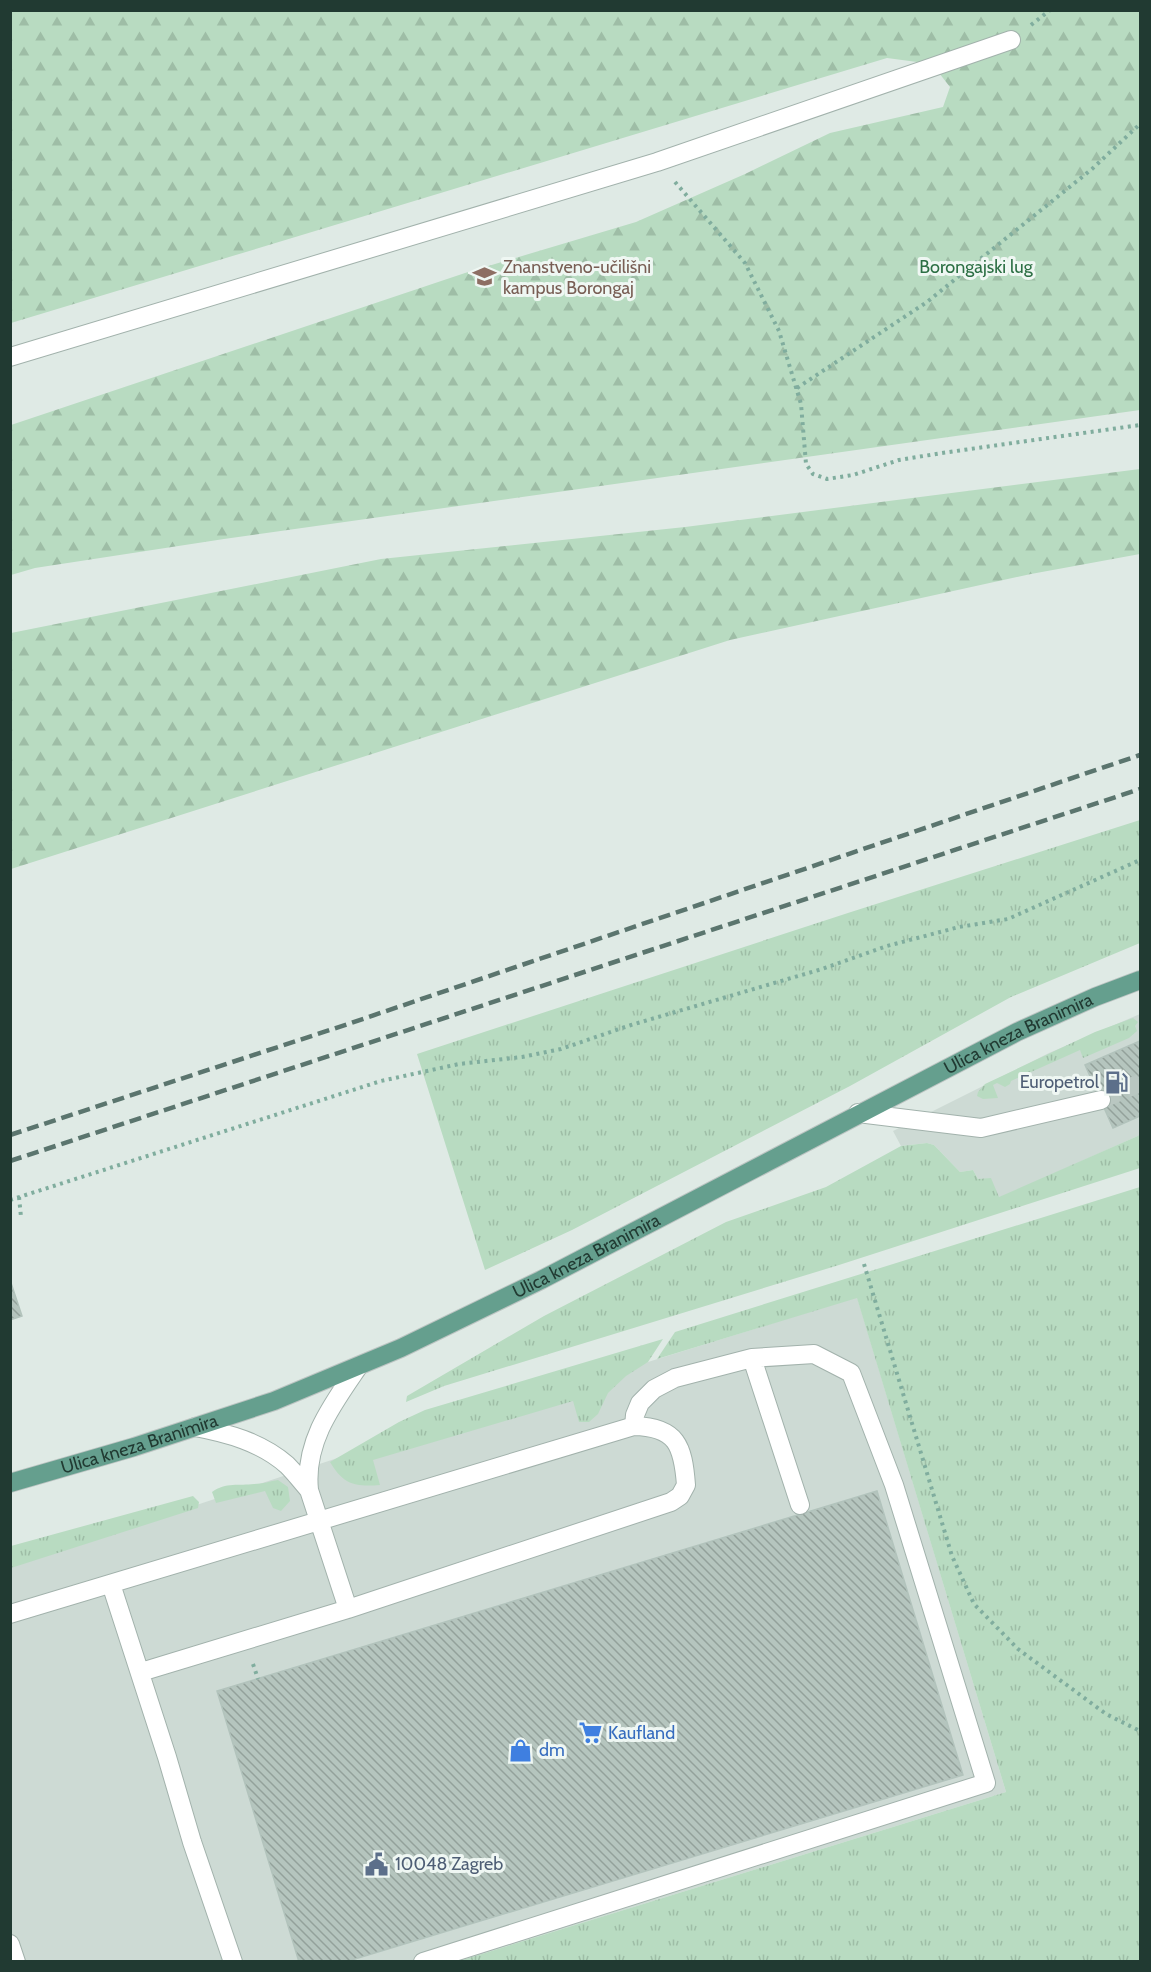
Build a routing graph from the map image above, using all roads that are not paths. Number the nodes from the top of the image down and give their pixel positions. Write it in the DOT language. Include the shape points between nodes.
graph roads {
  1 [pos="1011,40"];
  2 [pos="10,357"];
  3 [pos="1140,980"];
  4 [pos="1101,1100"];
  5 [pos="858,1113"];
  6 [pos="752,1358"];
  7 [pos="358,1367"];
  8 [pos="634,1426"];
  9 [pos="195,1427"];
  10 [pos="10,1483"];
  11 [pos="309,1490"];
  12 [pos="800,1504"];
  13 [pos="319,1522"];
  14 [pos="111,1584"];
  15 [pos="348,1609"];
  16 [pos="10,1614"];
  17 [pos="141,1672"];
  18 [pos="10,1944"];
  19 [pos="16,1962"];
  20 [pos="233,1962"];
  21 [pos="423,1962"];
  1 -- 2 [label="lane" via="657,162"];
  3 -- 5 [label="main road, Ulica kneza Branimira" via="1017,1032"];
  4 -- 5 [label="lane" via="981,1128"];
  5 -- 7 [label="main road, Ulica kneza Branimira" via="541,1280"];
  6 -- 8 [label="lane" via="675,1378 654,1389 640,1403"];
  6 -- 12 [label="lane"];
  6 -- 21 [label="lane" via="814,1354 851,1373 894,1485 986,1784"];
  7 -- 9 [label="main road, Ulica kneza Branimira"];
  7 -- 11 [label="lane" via="316,1436 309,1459"];
  8 -- 13 [label="lane"];
  8 -- 15 [label="lane" via="664,1430 674,1437 681,1452 686,1485 671,1502"];
  9 -- 10 [label="main road, Ulica kneza Branimira"];
  9 -- 11 [label="lane" via="223,1432 268,1452"];
  11 -- 13 [label="lane"];
  13 -- 14 [label="lane"];
  13 -- 15 [label="lane"];
  14 -- 16 [label="lane"];
  14 -- 17 [label="lane"];
  15 -- 17 [label="lane"];
  17 -- 20 [label="lane"];
  18 -- 19 [label="lane"];
}
